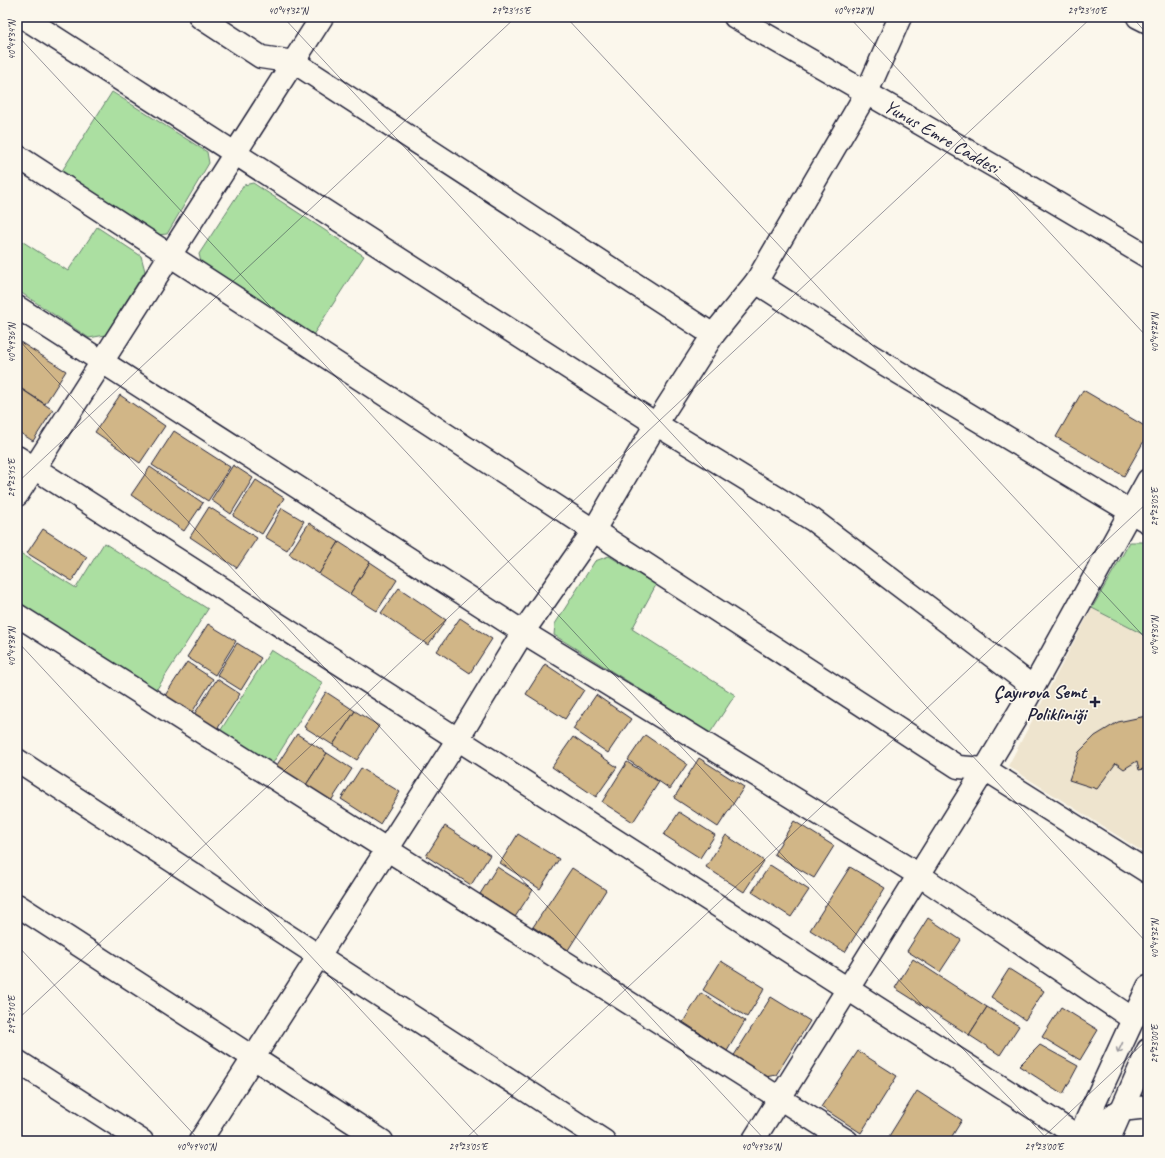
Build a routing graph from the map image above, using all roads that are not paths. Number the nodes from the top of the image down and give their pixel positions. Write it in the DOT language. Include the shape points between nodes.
graph roads {
  1 [pos="23,17"];
  2 [pos="200,17"];
  3 [pos="322,17"];
  4 [pos="735,17"];
  5 [pos="900,17"];
  6 [pos="1138,17"];
  7 [pos="1148,22"];
  8 [pos="294,62"];
  9 [pos="867,92"];
  10 [pos="235,154"];
  11 [pos="17,156"];
  12 [pos="170,255"];
  13 [pos="1148,257"];
  14 [pos="756,282"];
  15 [pos="17,307"];
  16 [pos="713,335"];
  17 [pos="102,361"];
  18 [pos="656,424"];
  19 [pos="26,462"];
  20 [pos="1148,480"];
  21 [pos="17,495"];
  22 [pos="1139,517"];
  23 [pos="594,530"];
  24 [pos="17,615"];
  25 [pos="523,632"];
  26 [pos="1033,687"];
  27 [pos="458,739"];
  28 [pos="17,760"];
  29 [pos="985,769"];
  30 [pos="387,849"];
  31 [pos="1148,872"];
  32 [pos="919,875"];
  33 [pos="17,905"];
  34 [pos="319,956"];
  35 [pos="1148,987"];
  36 [pos="848,989"];
  37 [pos="1133,1019"];
  38 [pos="1148,1050"];
  39 [pos="254,1058"];
  40 [pos="17,1061"];
  41 [pos="780,1098"];
  42 [pos="1148,1107"];
  43 [pos="1121,1110"];
  44 [pos="1080,1140"];
  45 [pos="142,1141"];
  46 [pos="200,1141"];
  47 [pos="382,1141"];
  48 [pos="604,1141"];
  49 [pos="753,1141"];
  50 [pos="847,1141"];
  51 [pos="1108,1141"];
  1 -- 10 [label="street"];
  2 -- 8 [label="street" via="261,57"];
  3 -- 8 [label="street"];
  4 -- 9 [label="street, Yunus Emre Caddesi"];
  5 -- 9 [label="street"];
  6 -- 7 [label="street"];
  8 -- 10 [label="street"];
  8 -- 16 [label="street"];
  9 -- 13 [label="street, Yunus Emre Caddesi"];
  9 -- 14 [label="street"];
  10 -- 12 [label="street"];
  10 -- 18 [label="street"];
  11 -- 12 [label="street"];
  12 -- 17 [label="street"];
  12 -- 23 [label="street"];
  14 -- 16 [label="street"];
  14 -- 22 [label="street" via="873,357"];
  15 -- 17 [label="street"];
  16 -- 18 [label="street"];
  17 -- 19 [label="street"];
  17 -- 25 [label="street"];
  18 -- 23 [label="street"];
  18 -- 26 [label="street" via="813,520"];
  19 -- 21 [label="street"];
  19 -- 27 [label="street"];
  20 -- 22 [label="street"];
  22 -- 26 [label="street"];
  23 -- 25 [label="street"];
  23 -- 29 [label="street" via="958,767"];
  24 -- 30 [label="street"];
  25 -- 27 [label="street"];
  25 -- 32 [label="street"];
  26 -- 29 [label="street"];
  27 -- 30 [label="street"];
  27 -- 36 [label="street"];
  28 -- 34 [label="street"];
  29 -- 31 [label="street"];
  29 -- 32 [label="street"];
  30 -- 34 [label="street"];
  30 -- 41 [label="street"];
  32 -- 36 [label="street"];
  32 -- 37 [label="street"];
  33 -- 39 [label="street"];
  34 -- 39 [label="street"];
  34 -- 48 [label="street"];
  35 -- 37 [label="street"];
  36 -- 41 [label="street"];
  36 -- 44 [label="street"];
  37 -- 44 [label="street, one-way"];
  38 -- 43 [label="street"];
  39 -- 46 [label="street"];
  39 -- 47 [label="street"];
  40 -- 45 [label="street"];
  41 -- 49 [label="street"];
  41 -- 50 [label="street"];
  42 -- 43 [label="street"];
  43 -- 44 [label="street"];
  43 -- 51 [label="street"];
}
